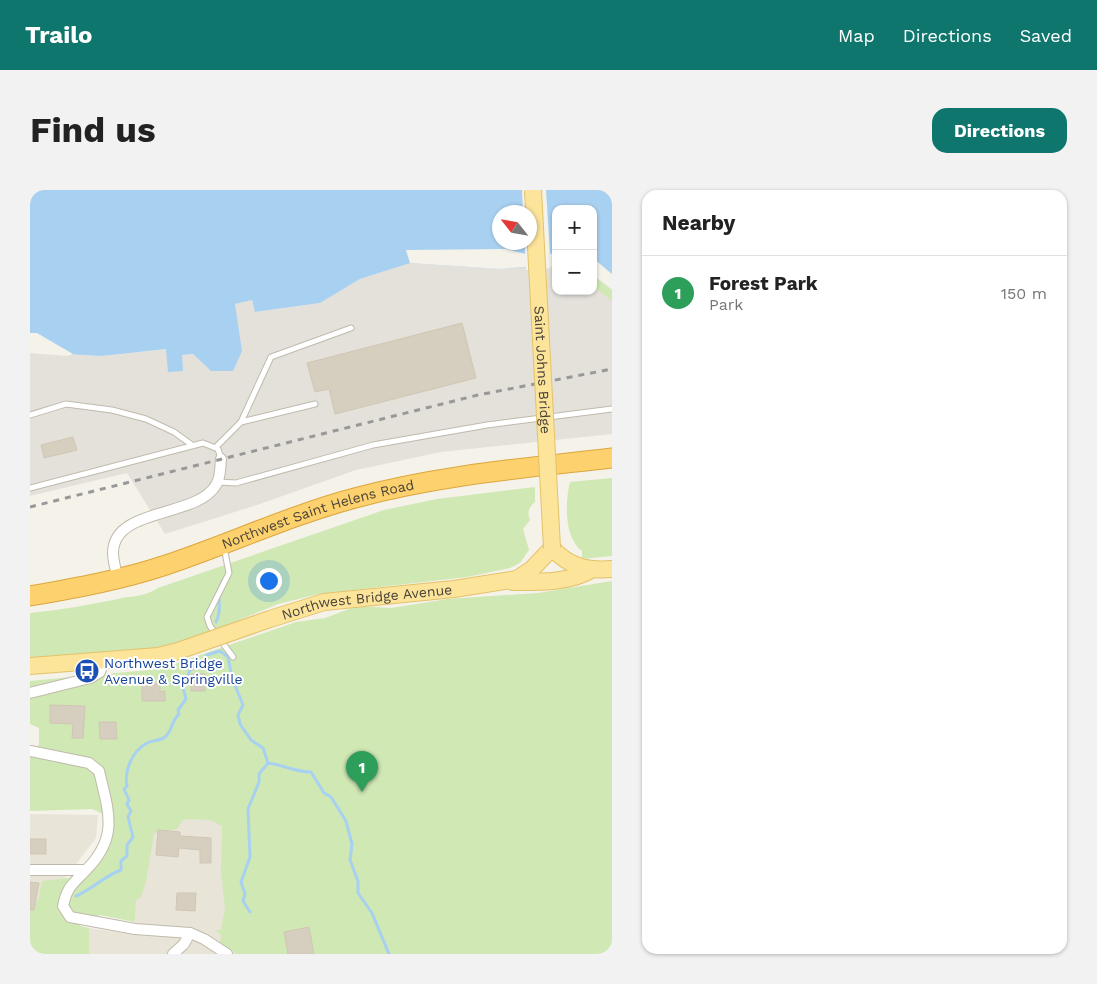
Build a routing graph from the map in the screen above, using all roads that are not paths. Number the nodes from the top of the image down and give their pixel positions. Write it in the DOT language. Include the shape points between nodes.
graph roads {
  1 [pos="533,190"];
  2 [pos="351,328"];
  3 [pos="315,404"];
  4 [pos="612,409"];
  5 [pos="30,415"];
  6 [pos="241,422"];
  7 [pos="192,445"];
  8 [pos="216,448"];
  9 [pos="612,458"];
  10 [pos="221,459"];
  11 [pos="218,482"];
  12 [pos="30,488"];
  13 [pos="224,544"];
  14 [pos="552,548"];
  15 [pos="593,569"];
  16 [pos="612,569"];
  17 [pos="118,579"];
  18 [pos="499,582"];
  19 [pos="30,596"];
  20 [pos="233,657"];
  21 [pos="104,661"];
  22 [pos="30,666"];
  23 [pos="30,693"];
  24 [pos="30,752"];
  25 [pos="30,870"];
  26 [pos="86,870"];
  27 [pos="190,933"];
  28 [pos="173,954"];
  29 [pos="227,954"];
  1 -- 14 [label="main road, Saint Johns Bridge, bridge"];
  2 -- 6 [label="lane" via="271,357"];
  3 -- 6 [label="lane"];
  4 -- 11 [label="lane" via="487,425 373,445 236,483"];
  5 -- 7 [label="lane" via="66,404 112,410 146,419"];
  6 -- 8 [label="lane"];
  7 -- 8 [label="lane" via="206,444"];
  7 -- 12 [label="lane"];
  8 -- 10 [label="lane"];
  9 -- 13 [label="highway, Northwest Saint Helens Road" via="437,479 395,488 352,498"];
  10 -- 11 [label="street"];
  11 -- 17 [label="street" via="213,490 194,502 125,528 114,545"];
  13 -- 17 [label="highway, Northwest Saint Helens Road"];
  13 -- 20 [label="lane" via="229,573 208,612 208,621"];
  14 -- 15 [label="main road, Northwest Bridge Avenue" via="564,560"];
  14 -- 18 [label="main road, Northwest Bridge Avenue" via="522,576"];
  15 -- 16 [label="main road, Northwest Bridge Avenue"];
  15 -- 18 [label="main road, Northwest Bridge Avenue" via="582,576 540,582"];
  17 -- 19 [label="highway, Northwest Saint Helens Road"];
  18 -- 21 [label="main road, Northwest Bridge Avenue, bridge" via="324,602 178,651"];
  21 -- 22 [label="main road, Northwest Bridge Avenue"];
  21 -- 23 [label="street" via="100,672 90,678"];
  24 -- 26 [label="street" via="89,763 99,771 110,819 107,841 98,859"];
  25 -- 26 [label="street"];
  26 -- 27 [label="street" via="66,891 63,906 70,917 135,929"];
  27 -- 28 [label="street"];
  27 -- 29 [label="street"];
}
